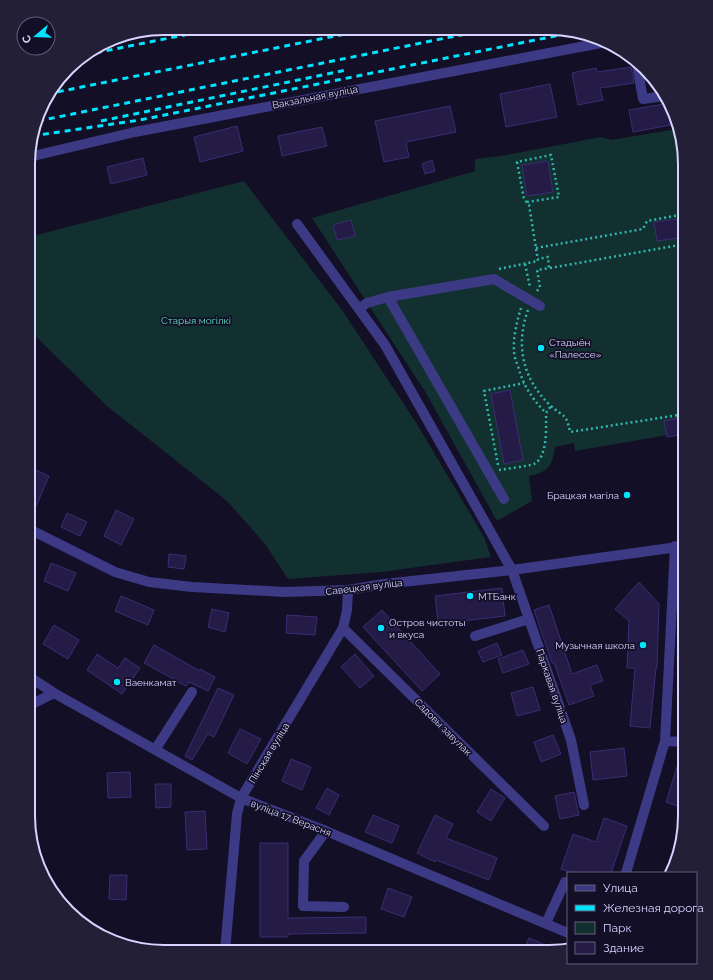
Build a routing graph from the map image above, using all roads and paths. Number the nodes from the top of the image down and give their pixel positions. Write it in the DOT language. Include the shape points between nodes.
graph roads {
  1 [pos="596,44"];
  2 [pos="638,71"];
  3 [pos="659,97"];
  4 [pos="36,155"];
  5 [pos="527,202"];
  6 [pos="678,215"];
  7 [pos="297,224"];
  8 [pos="678,245"];
  9 [pos="536,248"];
  10 [pos="538,259"];
  11 [pos="525,264"];
  12 [pos="549,268"];
  13 [pos="496,270"];
  14 [pos="388,297"];
  15 [pos="533,301"];
  16 [pos="359,310"];
  17 [pos="524,383"];
  18 [pos="551,406"];
  19 [pos="546,413"];
  20 [pos="678,415"];
  21 [pos="504,499"];
  22 [pos="35,532"];
  23 [pos="678,546"];
  24 [pos="512,570"];
  25 [pos="678,572"];
  26 [pos="348,590"];
  27 [pos="529,619"];
  28 [pos="343,628"];
  29 [pos="475,636"];
  30 [pos="35,681"];
  31 [pos="192,692"];
  32 [pos="54,693"];
  33 [pos="35,702"];
  34 [pos="665,741"];
  35 [pos="678,742"];
  36 [pos="155,750"];
  37 [pos="242,798"];
  38 [pos="584,805"];
  39 [pos="544,826"];
  40 [pos="326,831"];
  41 [pos="626,872"];
  42 [pos="565,882"];
  43 [pos="344,907"];
  44 [pos="546,924"];
  45 [pos="567,932"];
  46 [pos="226,945"];
  1 -- 4 [label="street, Вакзальная вуліца" via="135,132"];
  2 -- 3 [label="street" via="643,99"];
  5 -- 5 [label="path" via="524,199 518,162 551,155 559,197"];
  5 -- 9 [label="path"];
  6 -- 9 [label="path" via="647,221 643,230"];
  7 -- 16 [label="street, Паркавая вуліца"];
  8 -- 12 [label="path"];
  9 -- 10 [label="path"];
  10 -- 11 [label="path"];
  10 -- 12 [label="path" via="548,257"];
  11 -- 13 [label="path"];
  11 -- 15 [label="path"];
  12 -- 15 [label="path" via="537,270 540,287"];
  14 -- 15 [label="street" via="494,279"];
  14 -- 16 [label="street" via="367,303"];
  14 -- 21 [label="street"];
  15 -- 17 [label="path" via="521,308 516,331 514,352"];
  15 -- 18 [label="path" via="524,322 521,337 522,354 527,372"];
  16 -- 24 [label="street, Паркавая вуліца" via="385,345"];
  17 -- 19 [label="path" via="536,403"];
  17 -- 19 [label="path" via="484,391 500,470 534,464 541,457 545,445"];
  18 -- 19 [label="path"];
  18 -- 20 [label="path" via="567,418 570,432"];
  22 -- 26 [label="street, Савецкая вуліца" via="115,572 149,582 285,592"];
  23 -- 24 [label="street, Савецкая вуліца"];
  24 -- 26 [label="street, Савецкая вуліца"];
  24 -- 27 [label="street, Паркавая вуліца"];
  25 -- 34 [label="street"];
  26 -- 28 [label="street, Пінская вуліца"];
  27 -- 29 [label="street"];
  27 -- 38 [label="street, Паркавая вуліца" via="571,740"];
  28 -- 37 [label="street, Пінская вуліца"];
  28 -- 39 [label="street, Садовы завулак"];
  30 -- 32 [label="street, вуліца 17 Верасня"];
  31 -- 36 [label="street"];
  32 -- 33 [label="street"];
  32 -- 36 [label="street, вуліца 17 Верасня"];
  34 -- 35 [label="street"];
  34 -- 41 [label="street"];
  36 -- 37 [label="street, вуліца 17 Верасня"];
  37 -- 40 [label="street, вуліца 17 Верасня"];
  37 -- 46 [label="street, Пінская вуліца" via="237,814"];
  40 -- 43 [label="street" via="304,861 303,906"];
  40 -- 44 [label="street, вуліца 17 Верасня"];
  42 -- 44 [label="street"];
  44 -- 45 [label="street, вуліца 17 Верасня"];
}
